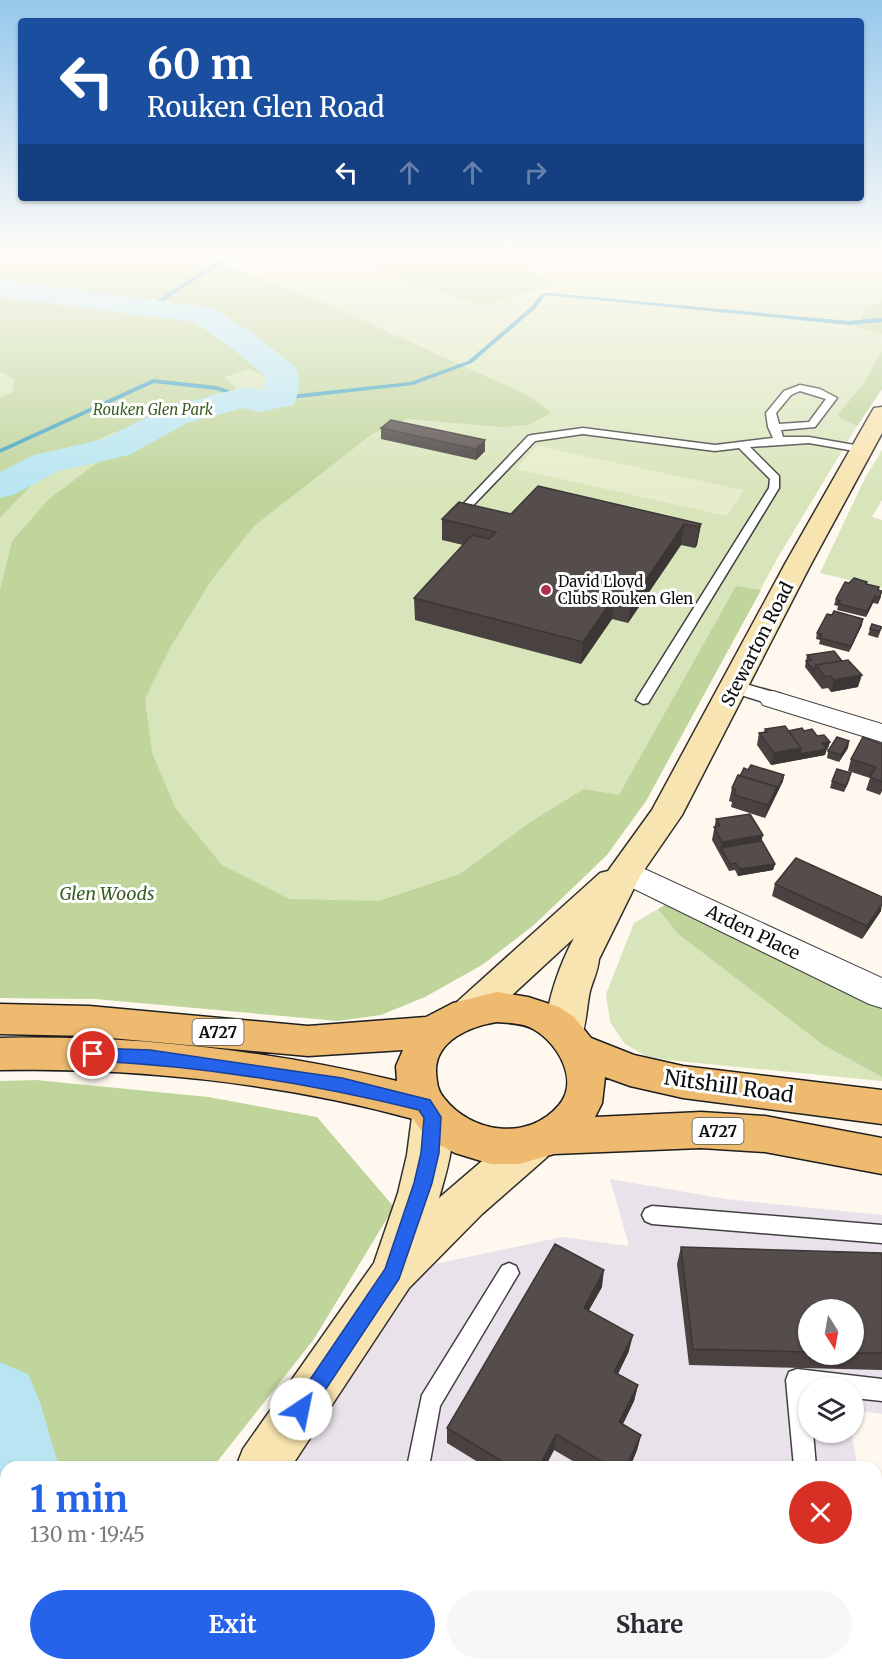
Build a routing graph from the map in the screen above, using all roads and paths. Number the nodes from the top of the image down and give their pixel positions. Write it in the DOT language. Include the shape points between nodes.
graph roads {
  1 [pos="882,413"];
  2 [pos="773,427"];
  3 [pos="779,441"];
  4 [pos="743,446"];
  5 [pos="860,450"];
  6 [pos="455,518"];
  7 [pos="735,687"];
  8 [pos="773,699"];
  9 [pos="643,700"];
  10 [pos="882,733"];
  11 [pos="625,871"];
  12 [pos="882,994"];
  13 [pos="471,1011"];
  14 [pos="0,1019"];
  15 [pos="435,1032"];
  16 [pos="573,1041"];
  17 [pos="0,1054"];
  18 [pos="882,1107"];
  19 [pos="428,1111"];
  20 [pos="542,1140"];
  21 [pos="882,1156"];
  22 [pos="652,1215"];
  23 [pos="882,1234"];
  24 [pos="393,1273"];
  25 [pos="509,1273"];
  26 [pos="882,1390"];
  27 [pos="265,1461"];
  28 [pos="419,1461"];
  29 [pos="804,1461"];
  1 -- 5 [label="main road, Stewarton Road"];
  2 -- 2 [label="lane" via="771,413 790,391 802,388 832,398 812,424"];
  2 -- 3 [label="lane"];
  3 -- 4 [label="lane"];
  3 -- 5 [label="lane" via="808,440"];
  4 -- 6 [label="lane" via="664,444 584,431 532,438"];
  4 -- 9 [label="lane" via="775,478 774,488"];
  5 -- 7 [label="main road, Stewarton Road"];
  7 -- 8 [label="street"];
  7 -- 11 [label="main road, Stewarton Road" via="666,815"];
  8 -- 10 [label="street"];
  11 -- 12 [label="street, Arden Place"];
  11 -- 13 [label="main road, Stewarton Road"];
  11 -- 16 [label="main road, Stewarton Road" via="581,959 572,990"];
  13 -- 15 [label="main road"];
  13 -- 16 [label="main road" via="497,1007 523,1010 546,1018"];
  14 -- 15 [label="main road, A727" via="89,1021 308,1041"];
  15 -- 19 [label="main road" via="419,1058 416,1081"];
  16 -- 18 [label="main road, Nitshill Road" via="630,1070 683,1082"];
  16 -- 20 [label="main road" via="588,1073 581,1107 566,1125"];
  17 -- 19 [label="main road, A727" via="150,1057 314,1079 387,1094"];
  19 -- 20 [label="main road" via="459,1137 477,1144 506,1148"];
  19 -- 24 [label="main road" via="430,1153"];
  20 -- 21 [label="main road, A727" via="701,1130 765,1134"];
  20 -- 24 [label="main road" via="466,1200"];
  22 -- 23 [label="lane"];
  24 -- 27 [label="main road"];
  25 -- 28 [label="lane" via="430,1403"];
  26 -- 29 [label="lane" via="797,1380"];
}
